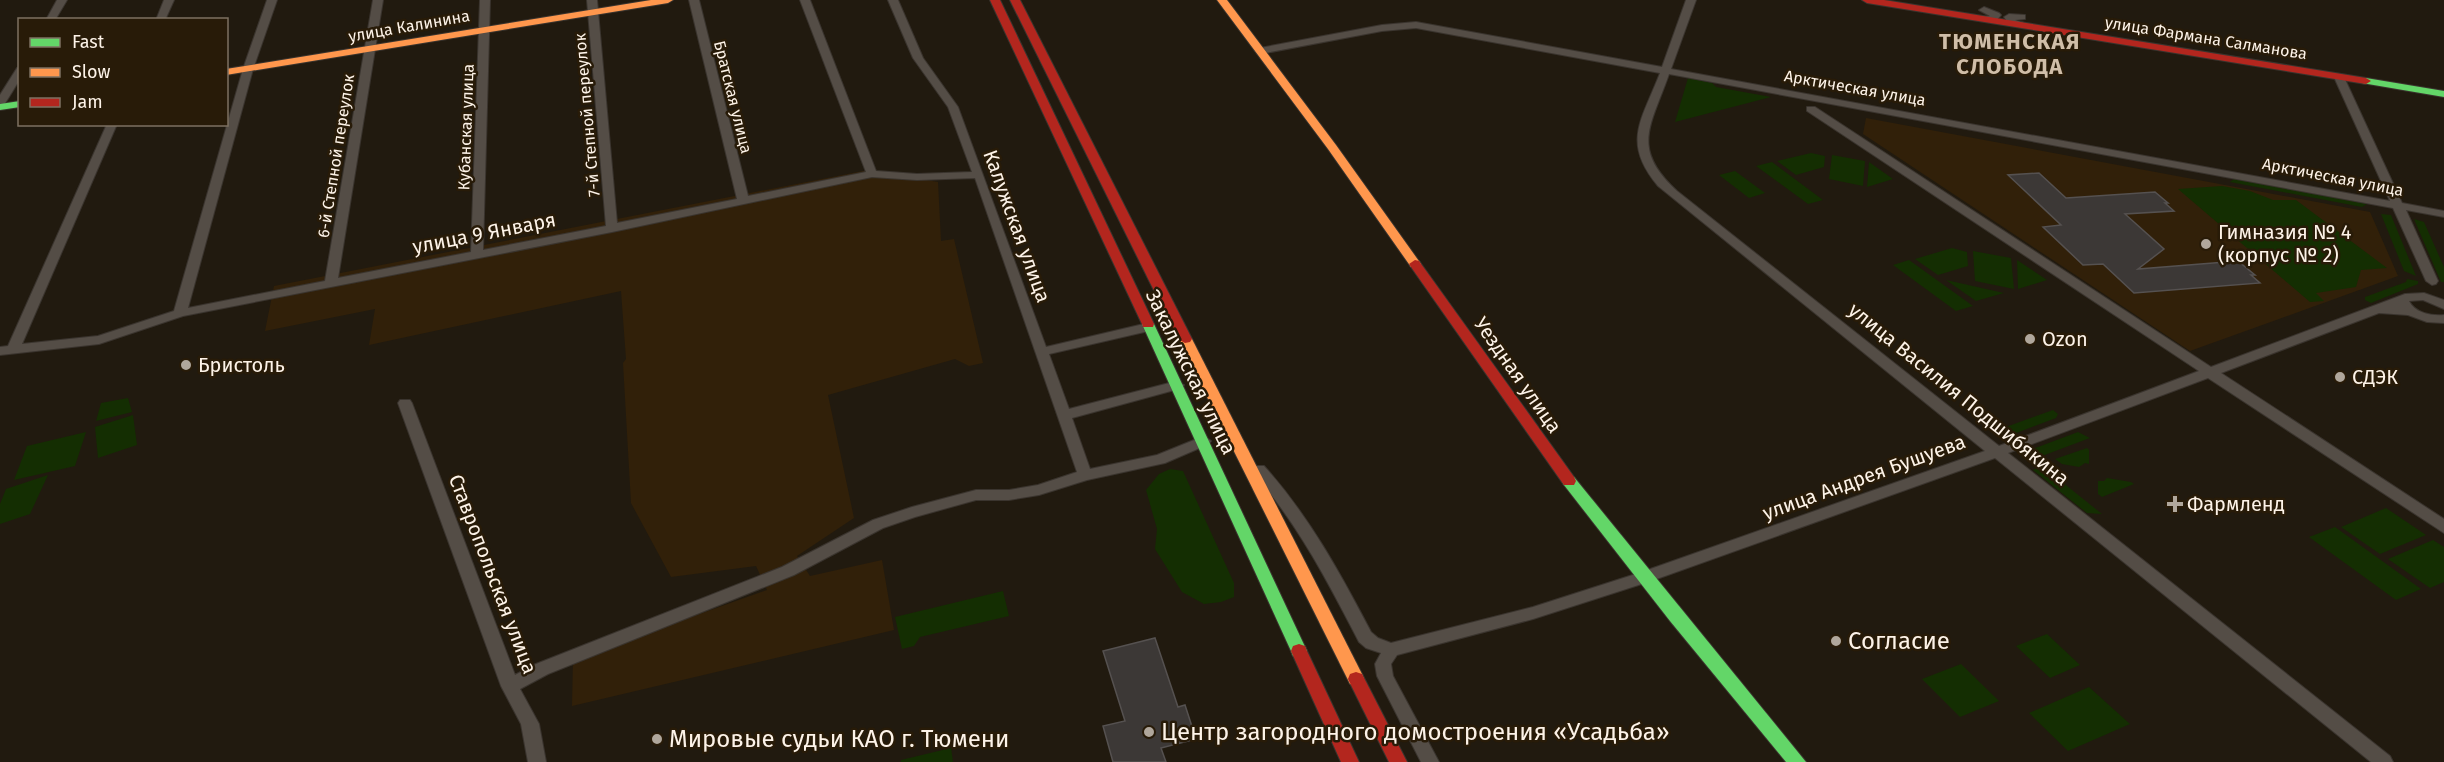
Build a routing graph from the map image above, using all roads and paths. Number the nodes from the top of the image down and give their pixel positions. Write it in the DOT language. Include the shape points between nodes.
graph roads {
  1 [pos="62,0"];
  2 [pos="169,0"];
  3 [pos="272,0"];
  4 [pos="378,0"];
  5 [pos="485,0"];
  6 [pos="668,0"];
  7 [pos="694,0"];
  8 [pos="805,0"];
  9 [pos="893,0"];
  10 [pos="994,0"];
  11 [pos="1015,0"];
  12 [pos="1222,0"];
  13 [pos="1691,0"];
  14 [pos="1868,0"];
  15 [pos="1919,0"];
  16 [pos="592,7"];
  17 [pos="1983,15"];
  18 [pos="51,18"];
  19 [pos="161,18"];
  20 [pos="2022,21"];
  21 [pos="484,30"];
  22 [pos="369,50"];
  23 [pos="1260,51"];
  24 [pos="248,69"];
  25 [pos="1664,70"];
  26 [pos="228,72"];
  27 [pos="18,74"];
  28 [pos="2339,77"];
  29 [pos="2444,86"];
  30 [pos="2444,94"];
  31 [pos="18,104"];
  32 [pos="0,105"];
  33 [pos="1811,109"];
  34 [pos="111,126"];
  35 [pos="872,174"];
  36 [pos="979,175"];
  37 [pos="744,201"];
  38 [pos="2396,205"];
  39 [pos="2444,214"];
  40 [pos="612,228"];
  41 [pos="477,255"];
  42 [pos="2432,281"];
  43 [pos="331,282"];
  44 [pos="2422,295"];
  45 [pos="2403,298"];
  46 [pos="2444,304"];
  47 [pos="2378,309"];
  48 [pos="2409,311"];
  49 [pos="180,312"];
  50 [pos="2437,320"];
  51 [pos="2444,326"];
  52 [pos="1148,327"];
  53 [pos="13,349"];
  54 [pos="0,351"];
  55 [pos="1041,352"];
  56 [pos="2208,371"];
  57 [pos="1177,385"];
  58 [pos="405,403"];
  59 [pos="1064,415"];
  60 [pos="1204,441"];
  61 [pos="1239,449"];
  62 [pos="1997,452"];
  63 [pos="1085,475"];
  64 [pos="2444,527"];
  65 [pos="1645,577"];
  66 [pos="1391,650"];
  67 [pos="510,686"];
  68 [pos="537,762"];
  69 [pos="1350,762"];
  70 [pos="1398,762"];
  71 [pos="1430,762"];
  72 [pos="1797,762"];
  73 [pos="2384,762"];
  1 -- 18 [label="street"];
  2 -- 19 [label="street"];
  3 -- 24 [label="street"];
  4 -- 22 [label="street, 6-й Степной переулок"];
  5 -- 21 [label="street, Кубанская улица"];
  6 -- 16 [label="main road, улица Калинина"];
  7 -- 37 [label="street, Братская улица"];
  8 -- 35 [label="street"];
  9 -- 36 [label="street, Калужская улица" via="918,58 953,107"];
  10 -- 52 [label="main road, Закалужская улица"];
  11 -- 61 [label="main road"];
  12 -- 23 [label="main road, Уездная улица"];
  13 -- 25 [label="street, улица Василия Подшибякина"];
  14 -- 17 [label="main road"];
  15 -- 17 [label="main road"];
  16 -- 21 [label="main road, улица Калинина"];
  16 -- 40 [label="street, 7-й Степной переулок"];
  17 -- 20 [label="main road"];
  20 -- 28 [label="main road, улица Фармана Салманова"];
  20 -- 29 [label="main road, улица Фармана Салманова"];
  21 -- 22 [label="main road, улица Калинина"];
  21 -- 41 [label="street, Кубанская улица"];
  22 -- 24 [label="main road, улица Калинина"];
  22 -- 43 [label="street, 6-й Степной переулок"];
  23 -- 25 [label="street, Арктическая улица" via="1408,24"];
  23 -- 65 [label="main road, Уездная улица" via="1573,486"];
  24 -- 26 [label="main road, улица Калинина"];
  24 -- 49 [label="street"];
  25 -- 38 [label="street, Арктическая улица"];
  25 -- 62 [label="street, улица Василия Подшибякина" via="1640,147 1653,173"];
  27 -- 32 [label="street"];
  28 -- 30 [label="main road, улица Фармана Салманова"];
  28 -- 38 [label="street"];
  31 -- 32 [label="main road"];
  33 -- 56 [label="street, Арктическая улица"];
  34 -- 53 [label="street"];
  35 -- 36 [label="street, улица 9 Января"];
  35 -- 37 [label="street, улица 9 Января"];
  36 -- 55 [label="street, Калужская улица"];
  37 -- 40 [label="street, улица 9 Января"];
  38 -- 39 [label="street, Арктическая улица"];
  38 -- 42 [label="street"];
  40 -- 41 [label="street, улица 9 Января"];
  41 -- 43 [label="street, улица 9 Января"];
  42 -- 44 [label="street"];
  42 -- 46 [label="street"];
  43 -- 49 [label="street, улица 9 Января"];
  44 -- 45 [label="street, улица Андрея Бушуева"];
  44 -- 46 [label="street"];
  45 -- 47 [label="street, улица Андрея Бушуева"];
  45 -- 48 [label="street"];
  47 -- 48 [label="street"];
  47 -- 56 [label="street, улица Андрея Бушуева"];
  48 -- 50 [label="street"];
  49 -- 53 [label="street, улица 9 Января" via="99,340"];
  50 -- 51 [label="street"];
  52 -- 55 [label="street"];
  52 -- 57 [label="main road, Закалужская улица"];
  53 -- 54 [label="street, улица 9 Января"];
  55 -- 59 [label="street, Калужская улица"];
  56 -- 62 [label="street, улица Андрея Бушуева"];
  56 -- 64 [label="street, Арктическая улица"];
  57 -- 59 [label="street"];
  57 -- 60 [label="main road, Закалужская улица"];
  58 -- 67 [label="street, Ставропольская улица"];
  59 -- 63 [label="street, Калужская улица"];
  60 -- 63 [label="street" via="1160,459"];
  60 -- 69 [label="main road, Закалужская улица"];
  61 -- 66 [label="street" via="1282,494 1317,546 1365,637"];
  61 -- 70 [label="main road"];
  62 -- 65 [label="street, улица Андрея Бушуева"];
  62 -- 73 [label="street, улица Василия Подшибякина"];
  63 -- 67 [label="street" via="1039,490 976,495 878,524 788,570 542,669"];
  65 -- 66 [label="street, улица Андрея Бушуева" via="1533,613"];
  65 -- 72 [label="main road, Уездная улица"];
  66 -- 71 [label="street" via="1383,664 1385,676"];
  67 -- 68 [label="street, Ставропольская улица" via="530,724"];
}
